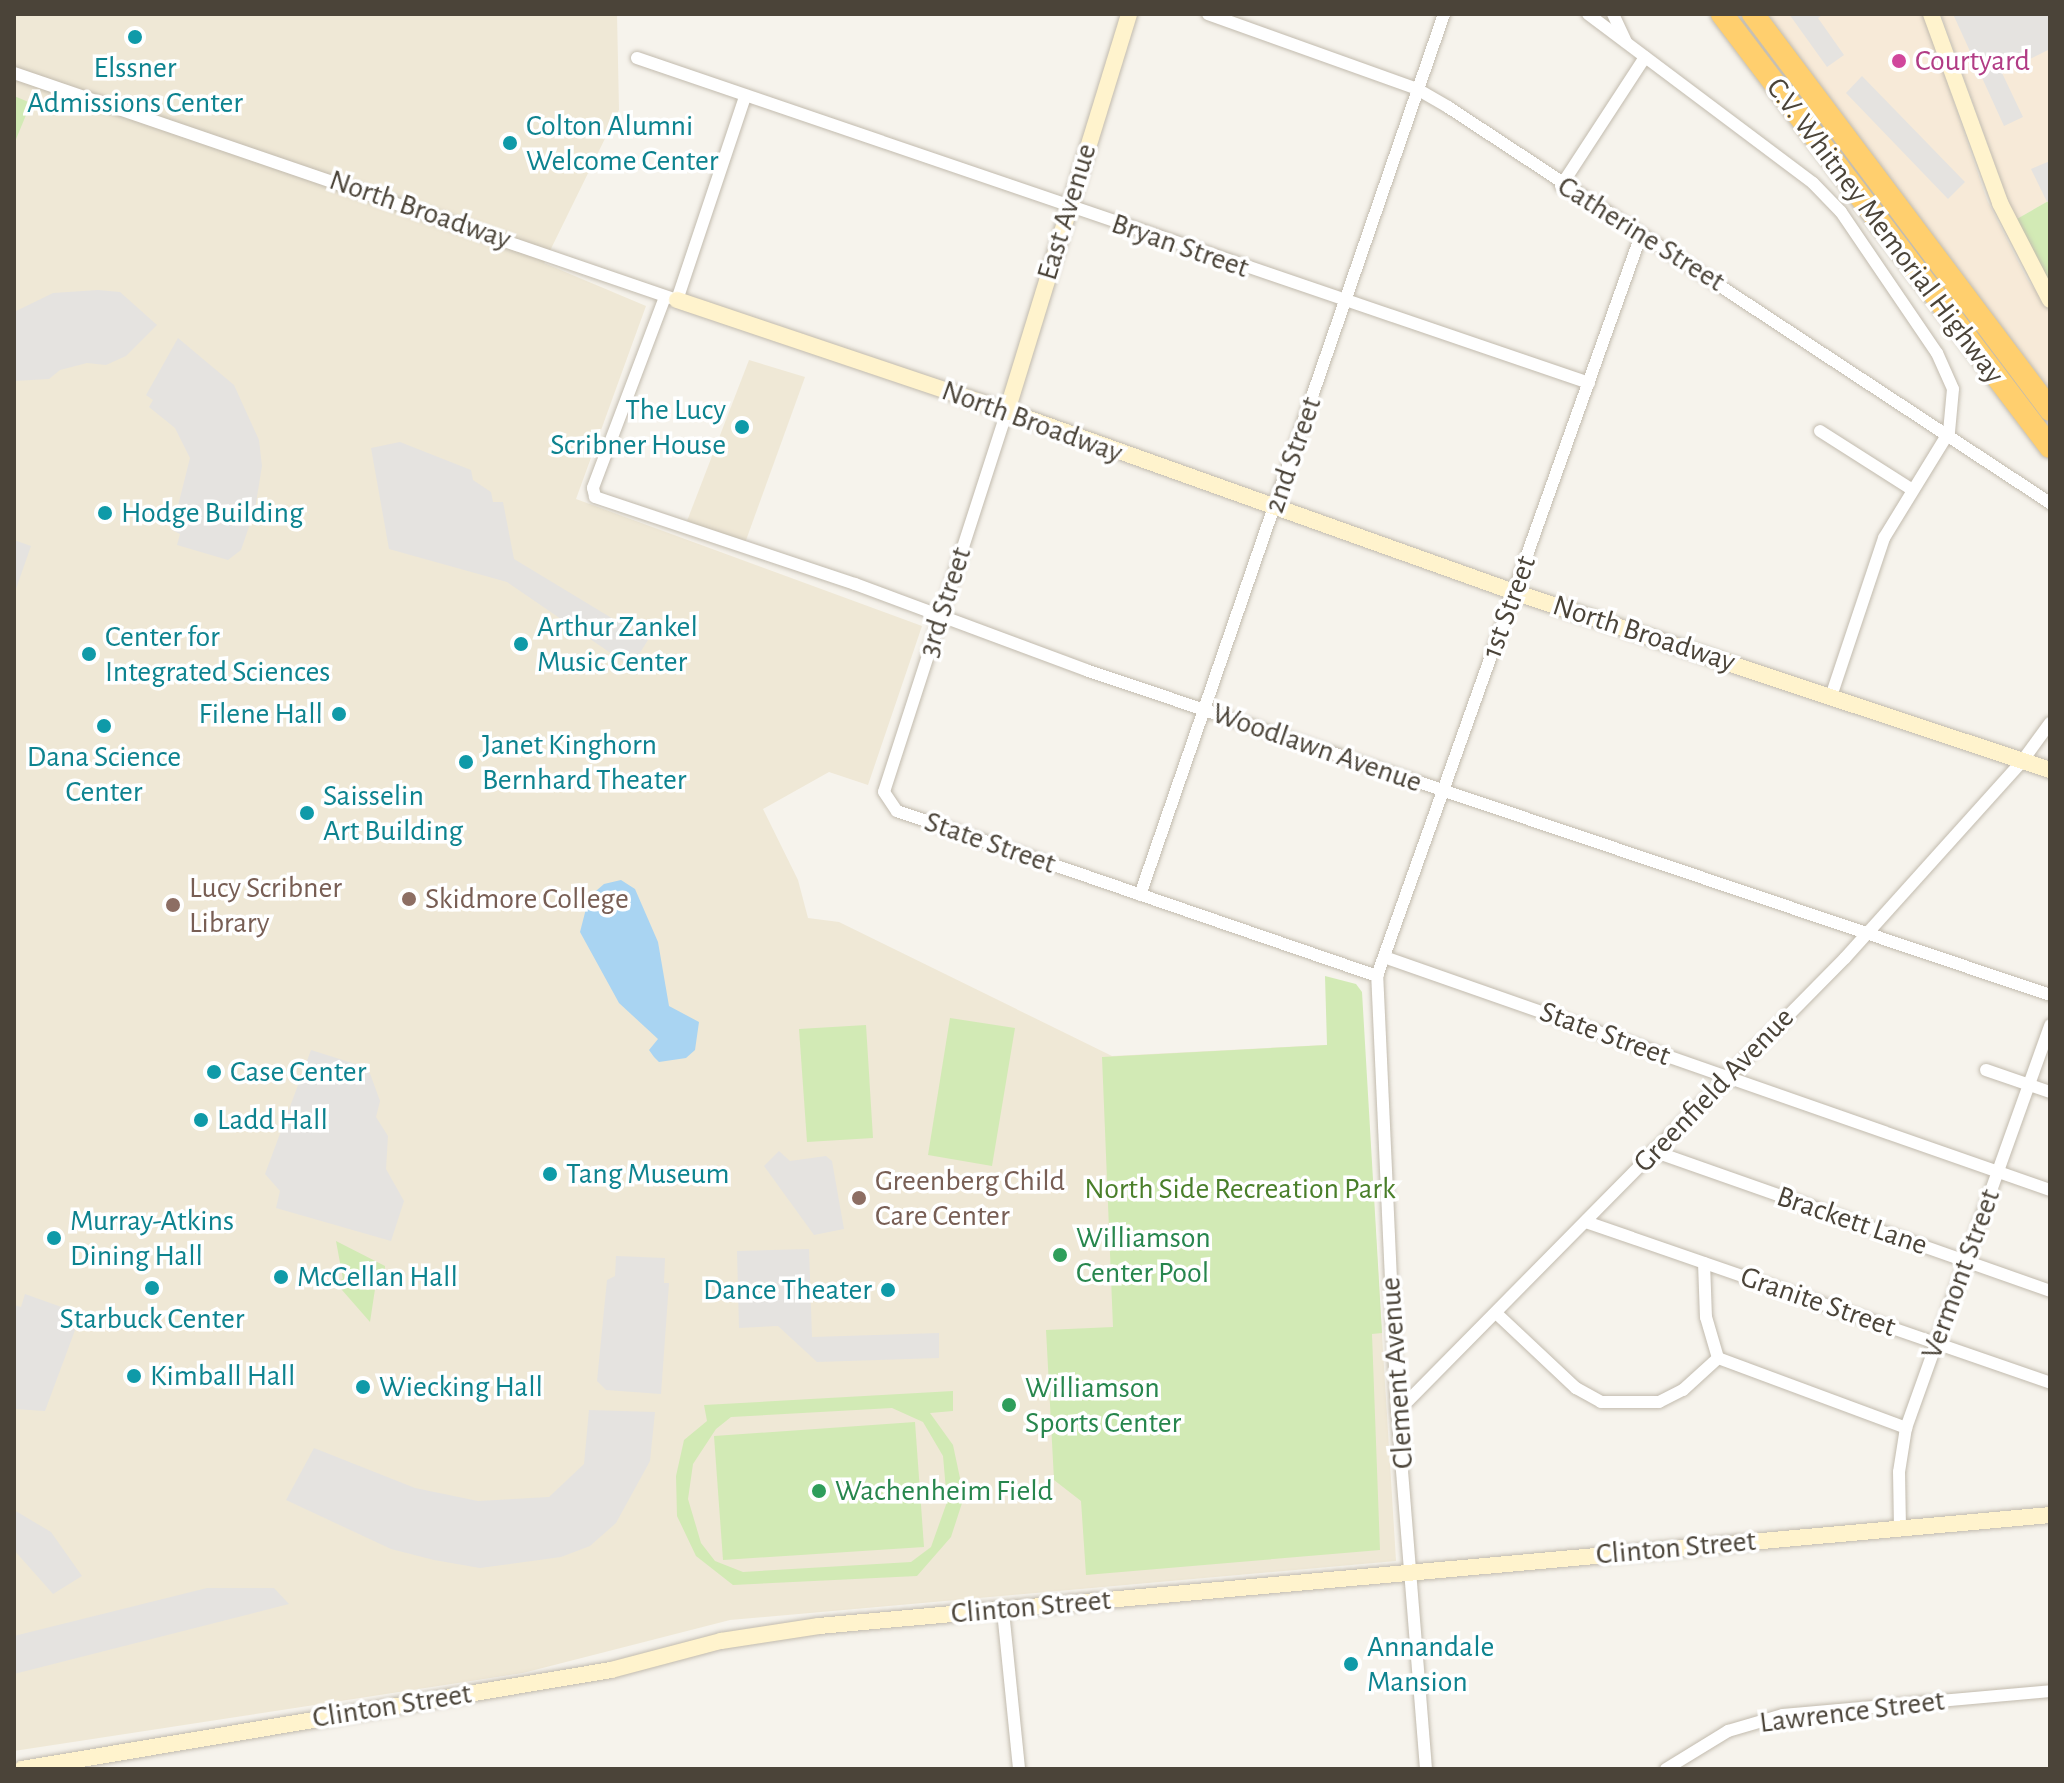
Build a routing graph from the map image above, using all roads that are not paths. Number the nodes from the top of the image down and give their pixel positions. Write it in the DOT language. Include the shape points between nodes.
graph roads {
  1 [pos="1129,14"];
  2 [pos="1208,14"];
  3 [pos="1444,14"];
  4 [pos="1588,14"];
  5 [pos="1613,14"];
  6 [pos="1722,14"];
  7 [pos="1753,14"];
  8 [pos="1931,14"];
  9 [pos="1627,45"];
  10 [pos="1645,57"];
  11 [pos="637,58"];
  12 [pos="14,73"];
  13 [pos="1417,89"];
  14 [pos="745,97"];
  15 [pos="1561,186"];
  16 [pos="1069,208"];
  17 [pos="1640,238"];
  18 [pos="671,298"];
  19 [pos="2050,300"];
  20 [pos="1346,302"];
  21 [pos="1589,383"];
  22 [pos="2050,410"];
  23 [pos="1007,411"];
  24 [pos="1820,431"];
  25 [pos="1949,432"];
  26 [pos="2050,447"];
  27 [pos="1911,489"];
  28 [pos="2050,503"];
  29 [pos="1275,506"];
  30 [pos="1514,592"];
  31 [pos="941,615"];
  32 [pos="1831,696"];
  33 [pos="1204,710"];
  34 [pos="2050,723"];
  35 [pos="2023,760"];
  36 [pos="2050,770"];
  37 [pos="1443,791"];
  38 [pos="884,792"];
  39 [pos="1140,895"];
  40 [pos="1869,932"];
  41 [pos="1387,958"];
  42 [pos="1377,976"];
  43 [pos="2050,995"];
  44 [pos="2050,1025"];
  45 [pos="1986,1070"];
  46 [pos="1727,1077"];
  47 [pos="2027,1085"];
  48 [pos="2050,1092"];
  49 [pos="1653,1151"];
  50 [pos="1998,1172"];
  51 [pos="2050,1190"];
  52 [pos="1586,1222"];
  53 [pos="1965,1261"];
  54 [pos="1704,1263"];
  55 [pos="2050,1291"];
  56 [pos="1496,1313"];
  57 [pos="1936,1343"];
  58 [pos="1718,1358"];
  59 [pos="2050,1383"];
  60 [pos="1397,1412"];
  61 [pos="1906,1428"];
  62 [pos="2050,1515"];
  63 [pos="1900,1528"];
  64 [pos="1413,1571"];
  65 [pos="1003,1611"];
  66 [pos="2050,1691"];
  67 [pos="22,1769"];
  68 [pos="1019,1769"];
  69 [pos="1426,1769"];
  70 [pos="1666,1769"];
  1 -- 16 [label="street, East Avenue"];
  2 -- 13 [label="street, Catherine Street"];
  3 -- 13 [label="street, 2nd Street"];
  4 -- 9 [label="street"];
  5 -- 9 [label="street"];
  6 -- 26 [label="highway, C.V. Whitney Memorial Highway"];
  7 -- 22 [label="highway, C.V. Whitney Memorial Highway"];
  8 -- 19 [label="street" via="2017,242"];
  9 -- 10 [label="street"];
  10 -- 15 [label="street"];
  10 -- 25 [label="street" via="1777,151 1841,212 1947,372 1955,409"];
  11 -- 14 [label="street, Bryan Street"];
  12 -- 18 [label="street, North Broadway"];
  13 -- 15 [label="street, Catherine Street"];
  13 -- 20 [label="street, 2nd Street"];
  14 -- 16 [label="street, Bryan Street"];
  14 -- 18 [label="street"];
  15 -- 17 [label="street, Catherine Street"];
  16 -- 20 [label="street, Bryan Street"];
  16 -- 23 [label="street, East Avenue"];
  17 -- 21 [label="street, 1st Street"];
  17 -- 25 [label="street, Catherine Street" via="1756,305"];
  18 -- 23 [label="street, North Broadway"];
  18 -- 31 [label="street, Woodlawn Avenue" via="593,488 595,497"];
  20 -- 21 [label="street, Bryan Street"];
  20 -- 29 [label="street, 2nd Street"];
  21 -- 30 [label="street, 1st Street"];
  23 -- 29 [label="street, North Broadway"];
  23 -- 31 [label="street, 3rd Street"];
  24 -- 27 [label="street"];
  25 -- 27 [label="street"];
  25 -- 28 [label="street, Catherine Street"];
  27 -- 32 [label="street" via="1884,538"];
  29 -- 30 [label="street, North Broadway"];
  29 -- 33 [label="street, 2nd Street"];
  30 -- 32 [label="street, North Broadway"];
  30 -- 37 [label="street, 1st Street"];
  31 -- 33 [label="street, Woodlawn Avenue"];
  31 -- 38 [label="street, 3rd Street"];
  32 -- 35 [label="street, North Broadway"];
  33 -- 37 [label="street, Woodlawn Avenue"];
  33 -- 39 [label="street, 2nd Street"];
  34 -- 35 [label="street, Greenfield Avenue"];
  35 -- 36 [label="street, North Broadway"];
  35 -- 40 [label="street, Greenfield Avenue"];
  37 -- 40 [label="street, Woodlawn Avenue"];
  37 -- 41 [label="street, 1st Street"];
  38 -- 39 [label="street, State Street" via="897,811"];
  39 -- 42 [label="street, State Street"];
  40 -- 43 [label="street, Woodlawn Avenue"];
  40 -- 46 [label="street, Greenfield Avenue"];
  41 -- 42 [label="street, 1st Street"];
  41 -- 46 [label="street, State Street"];
  42 -- 60 [label="street, Clement Avenue"];
  44 -- 47 [label="street, Vermont Street"];
  45 -- 47 [label="street"];
  46 -- 49 [label="street, Greenfield Avenue"];
  46 -- 50 [label="street, State Street"];
  47 -- 48 [label="street"];
  47 -- 50 [label="street, Vermont Street"];
  49 -- 52 [label="street, Greenfield Avenue"];
  49 -- 53 [label="street, Brackett Lane"];
  50 -- 51 [label="street, State Street"];
  50 -- 53 [label="street, Vermont Street"];
  52 -- 54 [label="street, Granite Street"];
  52 -- 56 [label="street, Greenfield Avenue"];
  53 -- 55 [label="street, Brackett Lane"];
  53 -- 57 [label="street, Vermont Street"];
  54 -- 57 [label="street, Granite Street"];
  54 -- 58 [label="street" via="1706,1317"];
  56 -- 58 [label="street" via="1576,1388 1601,1402 1659,1402 1683,1390"];
  56 -- 60 [label="street, Greenfield Avenue"];
  57 -- 59 [label="street, Granite Street"];
  57 -- 61 [label="street, Vermont Street"];
  58 -- 61 [label="street"];
  60 -- 64 [label="street, Clement Avenue"];
  61 -- 63 [label="street, Vermont Street" via="1899,1472"];
  62 -- 63 [label="street, Clinton Street"];
  63 -- 64 [label="street, Clinton Street"];
  64 -- 65 [label="street, Clinton Street"];
  64 -- 69 [label="street, Clement Avenue"];
  65 -- 67 [label="street, Clinton Street" via="876,1620 721,1641 611,1670"];
  65 -- 68 [label="street"];
  66 -- 70 [label="street, Lawrence Street" via="1783,1715 1728,1731"];
}
